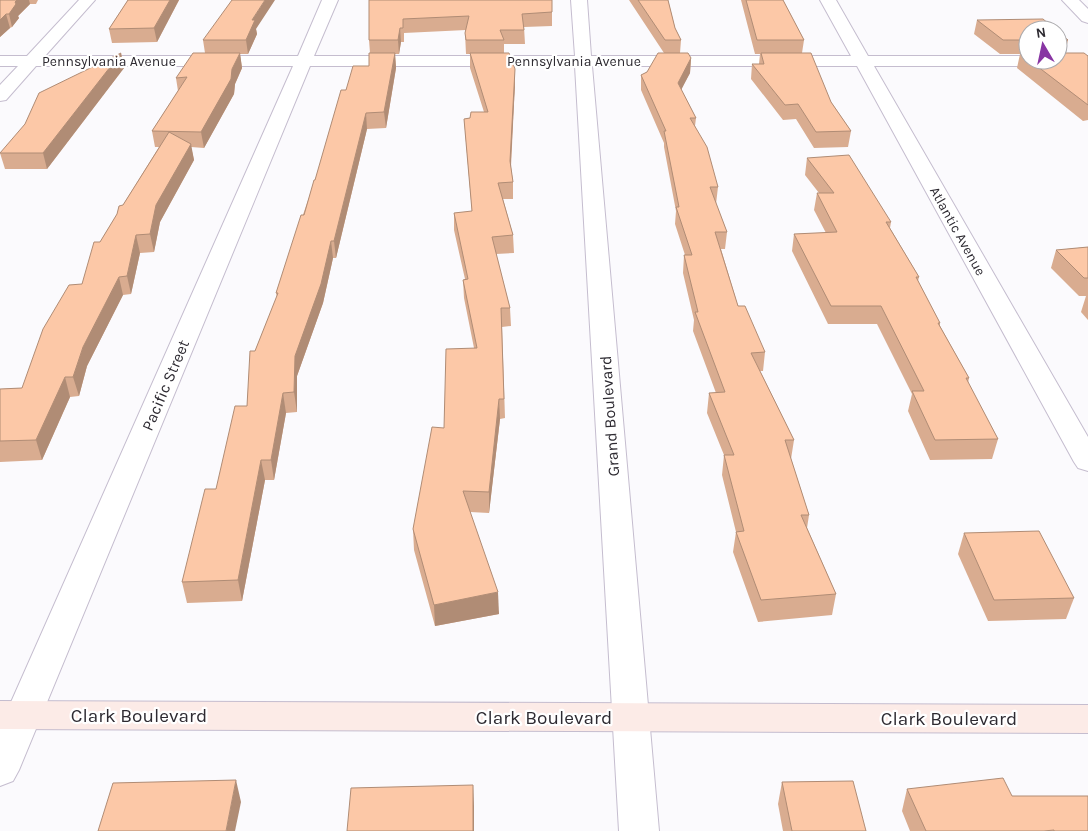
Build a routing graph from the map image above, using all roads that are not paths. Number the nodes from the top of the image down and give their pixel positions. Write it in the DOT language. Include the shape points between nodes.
graph roads {
  1 [pos="87,0"];
  2 [pos="330,0"];
  3 [pos="579,0"];
  4 [pos="828,0"];
  5 [pos="1070,0"];
  6 [pos="1088,18"];
  7 [pos="0,61"];
  8 [pos="32,61"];
  9 [pos="304,61"];
  10 [pos="584,61"];
  11 [pos="862,61"];
  12 [pos="1088,61"];
  13 [pos="0,96"];
  14 [pos="1088,462"];
  15 [pos="11,715"];
  16 [pos="631,717"];
  17 [pos="1088,719"];
  18 [pos="0,770"];
  19 [pos="639,831"];
  1 -- 8 [label="street"];
  2 -- 9 [label="street, Pacific Street"];
  3 -- 10 [label="street, Grand Boulevard"];
  4 -- 11 [label="street, Atlantic Avenue"];
  5 -- 6 [label="street"];
  7 -- 8 [label="street, Pennsylvania Avenue"];
  8 -- 9 [label="street, Pennsylvania Avenue"];
  8 -- 13 [label="street"];
  9 -- 10 [label="street, Pennsylvania Avenue"];
  9 -- 15 [label="street, Pacific Street"];
  10 -- 11 [label="street, Pennsylvania Avenue"];
  10 -- 16 [label="street, Grand Boulevard"];
  11 -- 12 [label="street, Pennsylvania Avenue"];
  11 -- 14 [label="street, Atlantic Avenue"];
  15 -- 16 [label="street, Clark Boulevard"];
  15 -- 18 [label="street, Pacific Street"];
  16 -- 17 [label="street, Clark Boulevard"];
  16 -- 19 [label="street, Grand Boulevard"];
}
